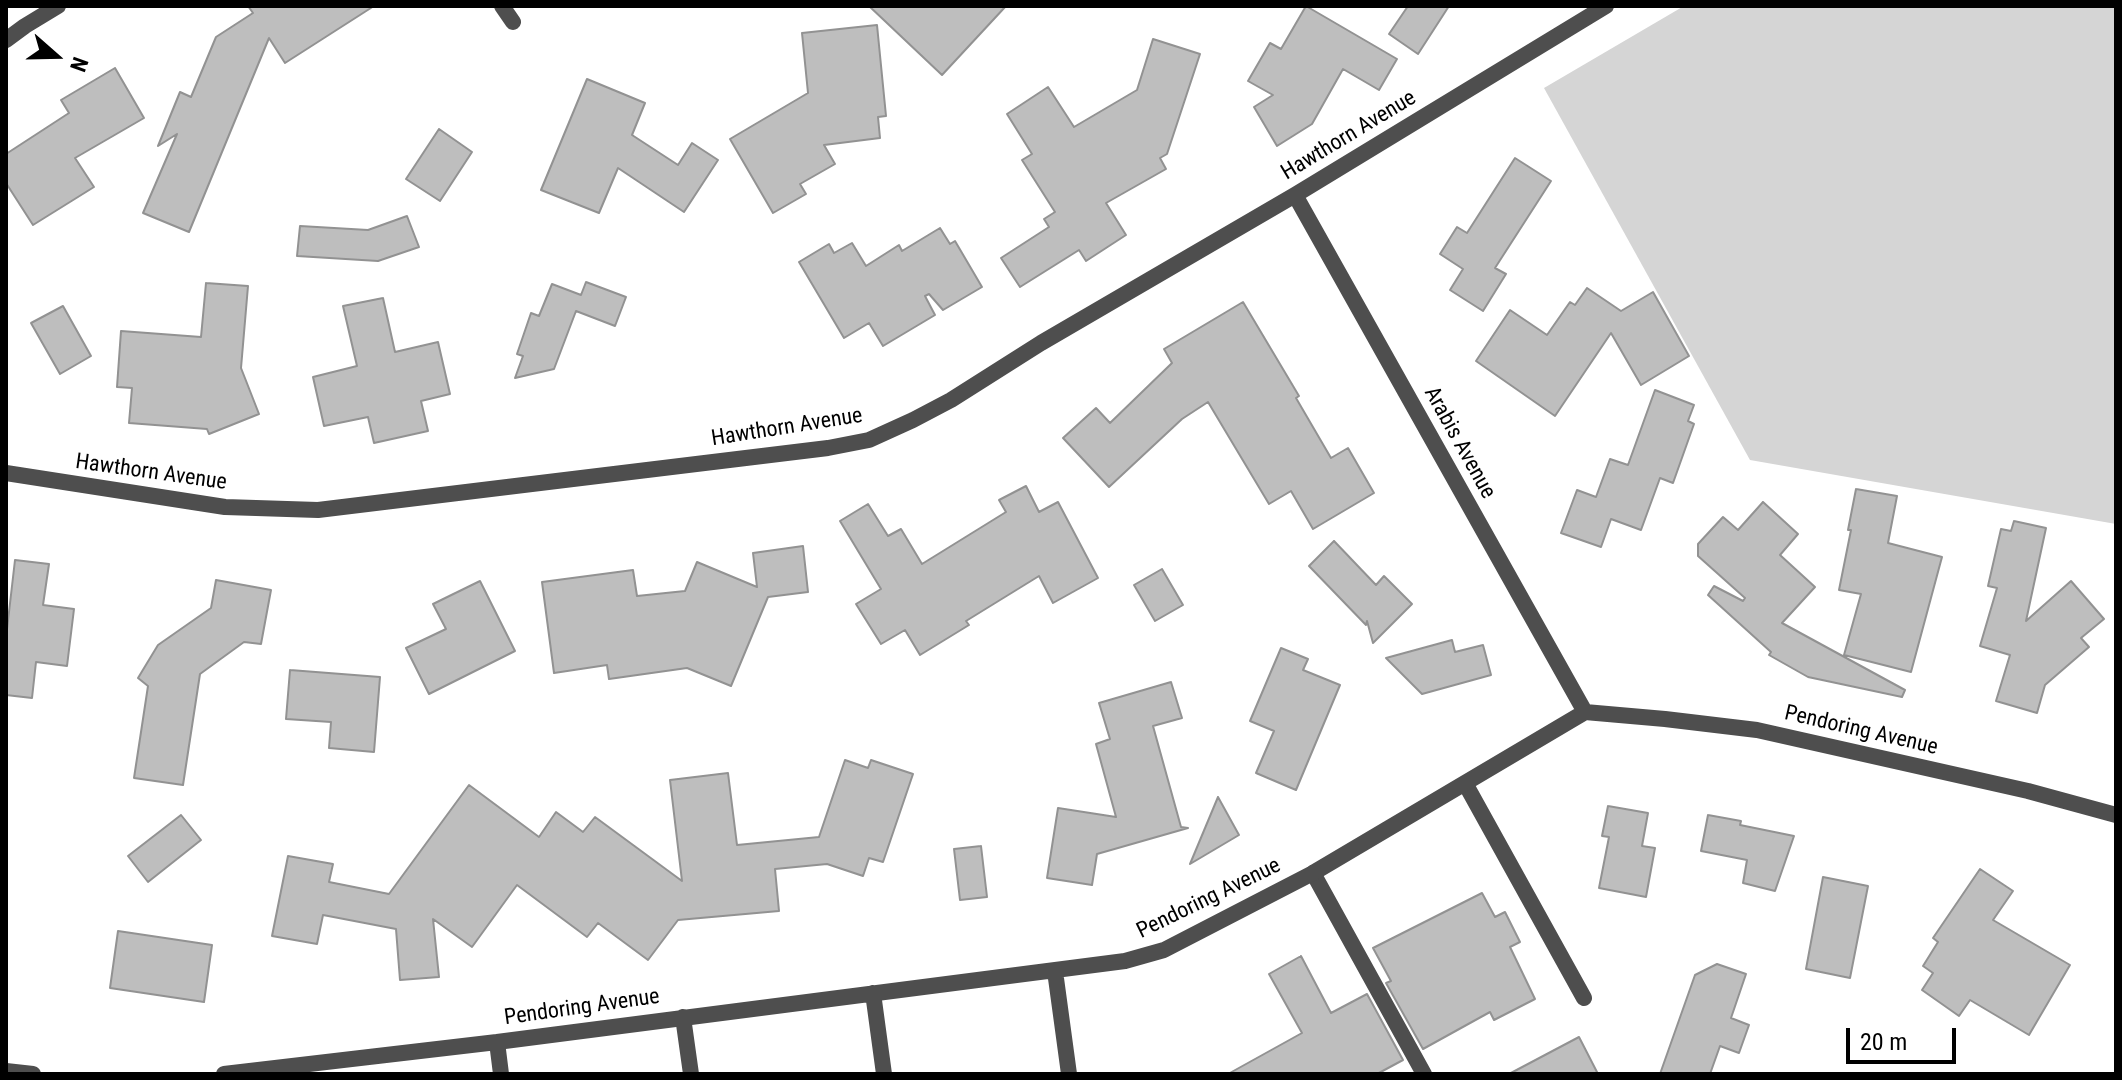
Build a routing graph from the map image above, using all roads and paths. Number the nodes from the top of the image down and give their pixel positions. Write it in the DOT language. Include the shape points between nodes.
graph roads {
  1 [pos="58,6"];
  2 [pos="502,6"];
  3 [pos="1606,6"];
  4 [pos="513,22"];
  5 [pos="6,40"];
  6 [pos="1295,195"];
  7 [pos="6,473"];
  8 [pos="1585,712"];
  9 [pos="1466,785"];
  10 [pos="2116,815"];
  11 [pos="1313,873"];
  12 [pos="1055,971"];
  13 [pos="873,993"];
  14 [pos="1584,998"];
  15 [pos="683,1017"];
  16 [pos="497,1042"];
  17 [pos="316,1069"];
  18 [pos="6,1071"];
  19 [pos="33,1074"];
  20 [pos="224,1074"];
  21 [pos="501,1074"];
  22 [pos="691,1074"];
  23 [pos="884,1074"];
  24 [pos="1069,1074"];
  25 [pos="1424,1074"];
  1 -- 5 [label="street"];
  2 -- 4 [label="street"];
  3 -- 6 [label="street, Hawthorn Avenue"];
  6 -- 7 [label="street, Hawthorn Avenue" via="951,400 869,440 318,510 225,507"];
  6 -- 8 [label="street, Arabis Avenue"];
  8 -- 9 [label="street, Pendoring Avenue"];
  8 -- 10 [label="street, Pendoring Avenue" via="1757,730"];
  9 -- 11 [label="street, Pendoring Avenue"];
  9 -- 14 [label="street"];
  11 -- 12 [label="street, Pendoring Avenue" via="1164,950"];
  11 -- 25 [label="street"];
  12 -- 13 [label="street, Pendoring Avenue"];
  12 -- 24 [label="street"];
  13 -- 15 [label="street, Pendoring Avenue"];
  13 -- 23 [label="street"];
  15 -- 16 [label="street, Pendoring Avenue"];
  15 -- 22 [label="street"];
  16 -- 17 [label="street, Pendoring Avenue"];
  16 -- 21 [label="street"];
  17 -- 20 [label="street, Pendoring Avenue"];
  18 -- 19 [label="street"];
}
